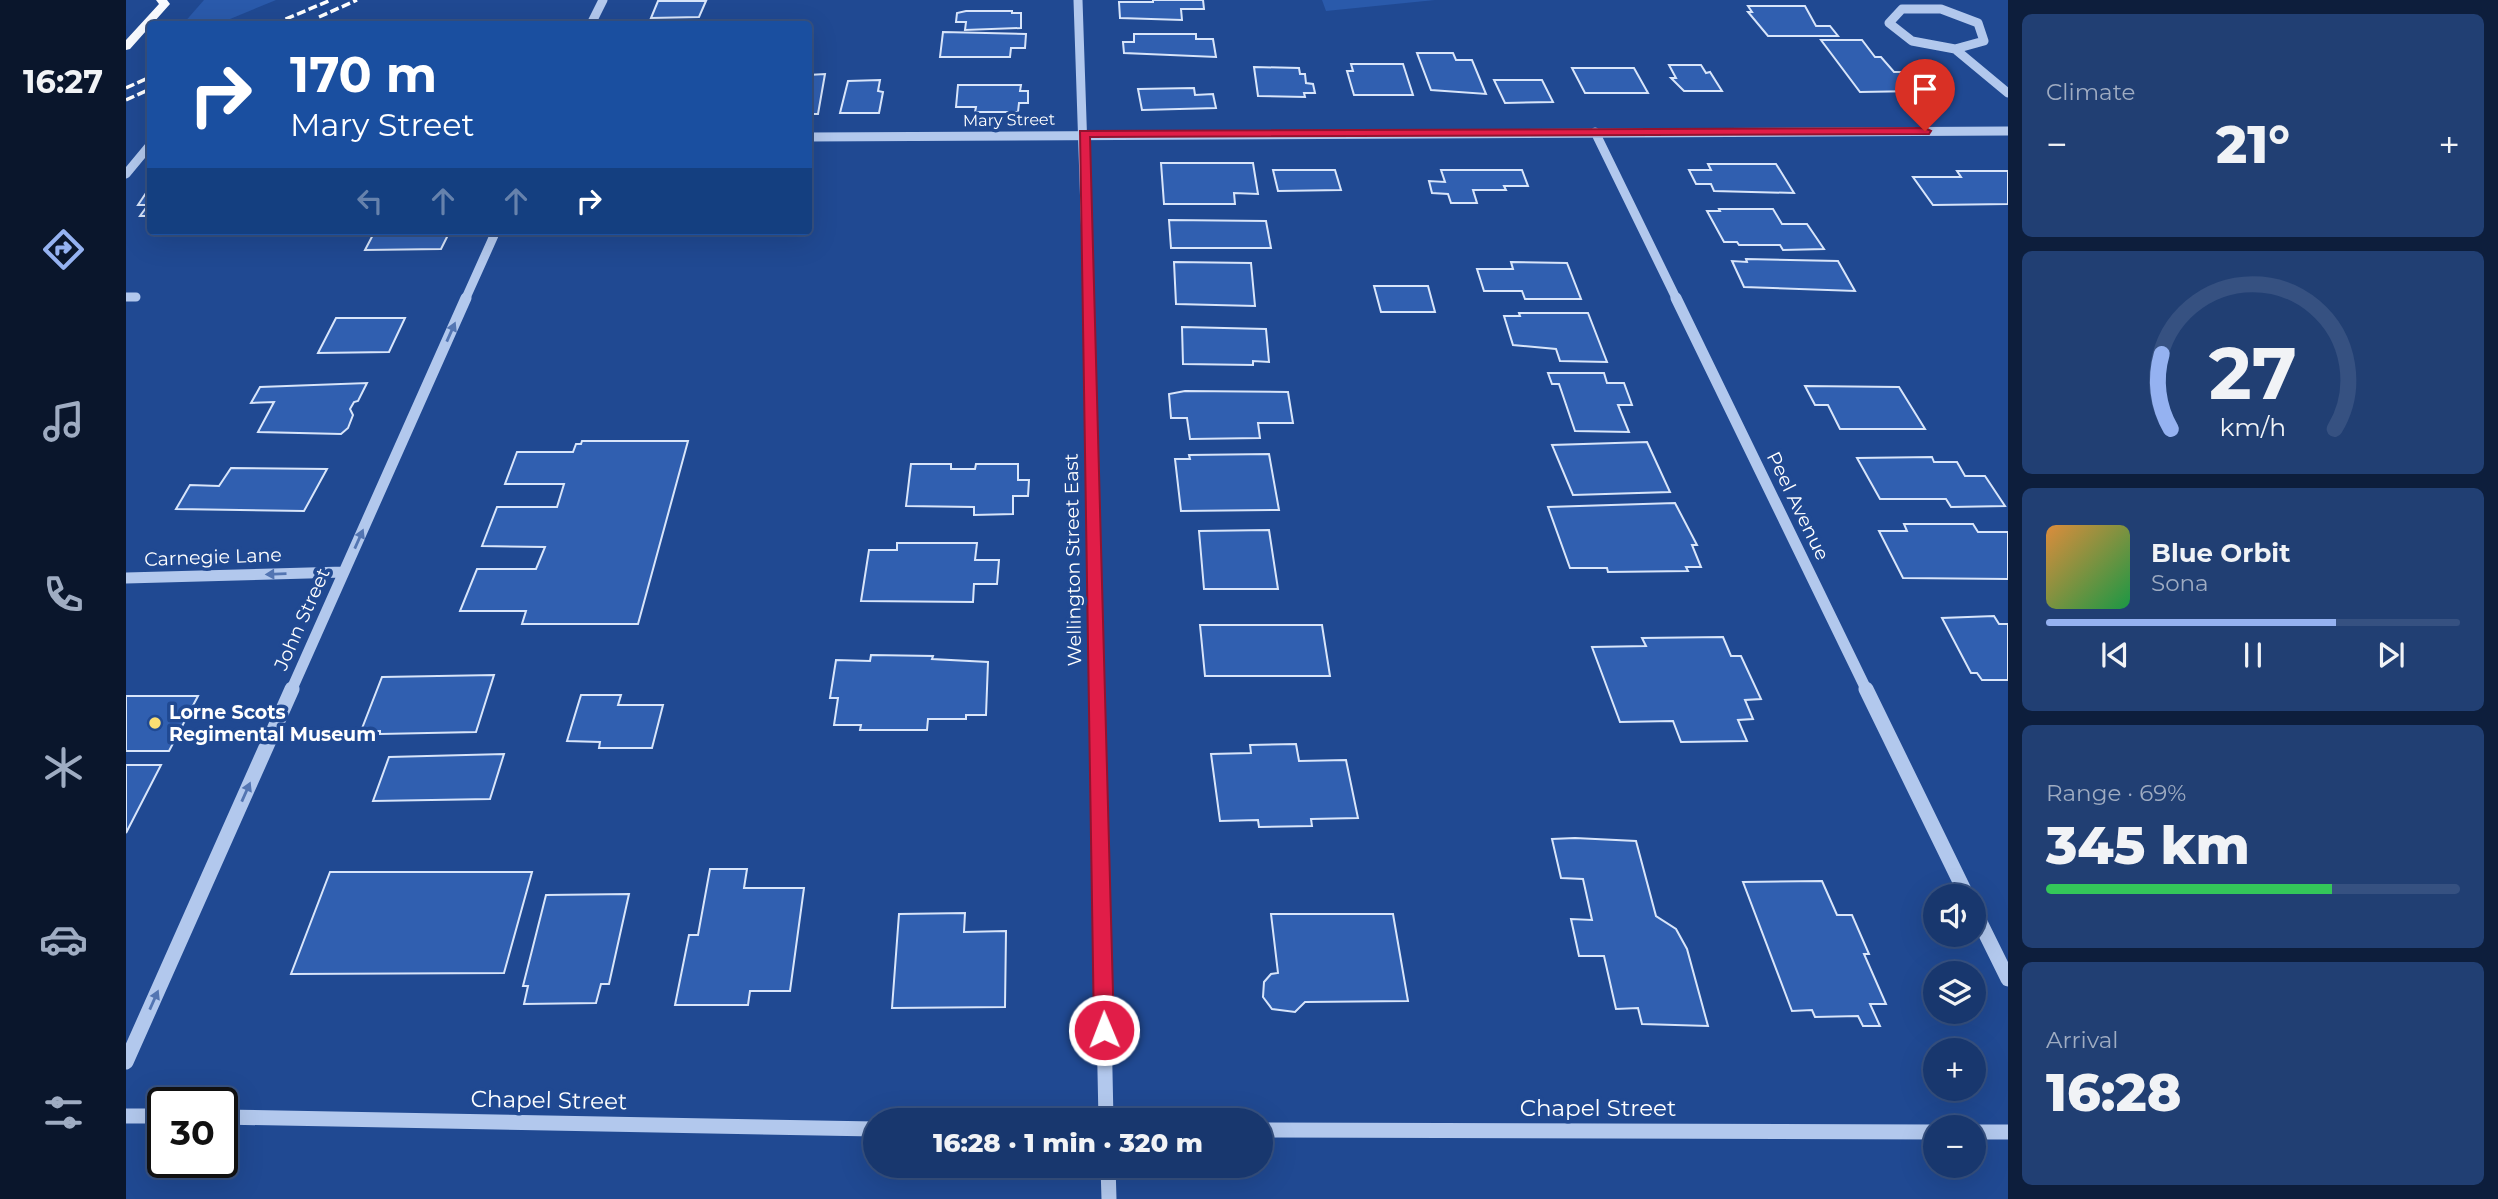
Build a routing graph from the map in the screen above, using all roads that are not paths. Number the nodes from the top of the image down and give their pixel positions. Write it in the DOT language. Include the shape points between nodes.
graph roads {
  1 [pos="161,0"];
  2 [pos="603,0"];
  3 [pos="1078,0"];
  4 [pos="150,21"];
  5 [pos="592,21"];
  6 [pos="147,24"];
  7 [pos="126,47"];
  8 [pos="1955,49"];
  9 [pos="2008,93"];
  10 [pos="2008,131"];
  11 [pos="1595,132"];
  12 [pos="1084,134"];
  13 [pos="812,136"];
  14 [pos="147,149"];
  15 [pos="126,174"];
  16 [pos="494,235"];
  17 [pos="344,572"];
  18 [pos="126,578"];
  19 [pos="1961,884"];
  20 [pos="1986,934"];
  21 [pos="2008,979"];
  22 [pos="126,1062"];
  23 [pos="1106,1108"];
  24 [pos="126,1116"];
  25 [pos="147,1116"];
  26 [pos="238,1117"];
  27 [pos="863,1129"];
  28 [pos="1273,1130"];
  29 [pos="1923,1132"];
  30 [pos="1986,1132"];
  31 [pos="2008,1132"];
  32 [pos="1108,1178"];
  33 [pos="1109,1199"];
  1 -- 4 [label="main road" via="165,4"];
  2 -- 5 [label="street"];
  3 -- 12 [label="street, Wellington Street East"];
  6 -- 7 [label="main road"];
  8 -- 8 [label="street" via="1984,41 1978,23 1941,9 1902,9 1889,23 1912,40"];
  8 -- 9 [label="street"];
  10 -- 11 [label="street, Mary Street"];
  11 -- 12 [label="street, Mary Street"];
  11 -- 19 [label="street, Peel Avenue"];
  12 -- 13 [label="street, Mary Street"];
  12 -- 23 [label="street, Wellington Street East"];
  14 -- 15 [label="street"];
  17 -- 16 [label="street, John Street, one-way"];
  17 -- 18 [label="street, Carnegie Lane, one-way"];
  22 -- 17 [label="street, John Street, one-way"];
  20 -- 21 [label="street"];
  24 -- 25 [label="street"];
  26 -- 27 [label="street, Chapel Street"];
  28 -- 29 [label="street, Chapel Street"];
  30 -- 31 [label="street"];
  32 -- 33 [label="street"];
}
